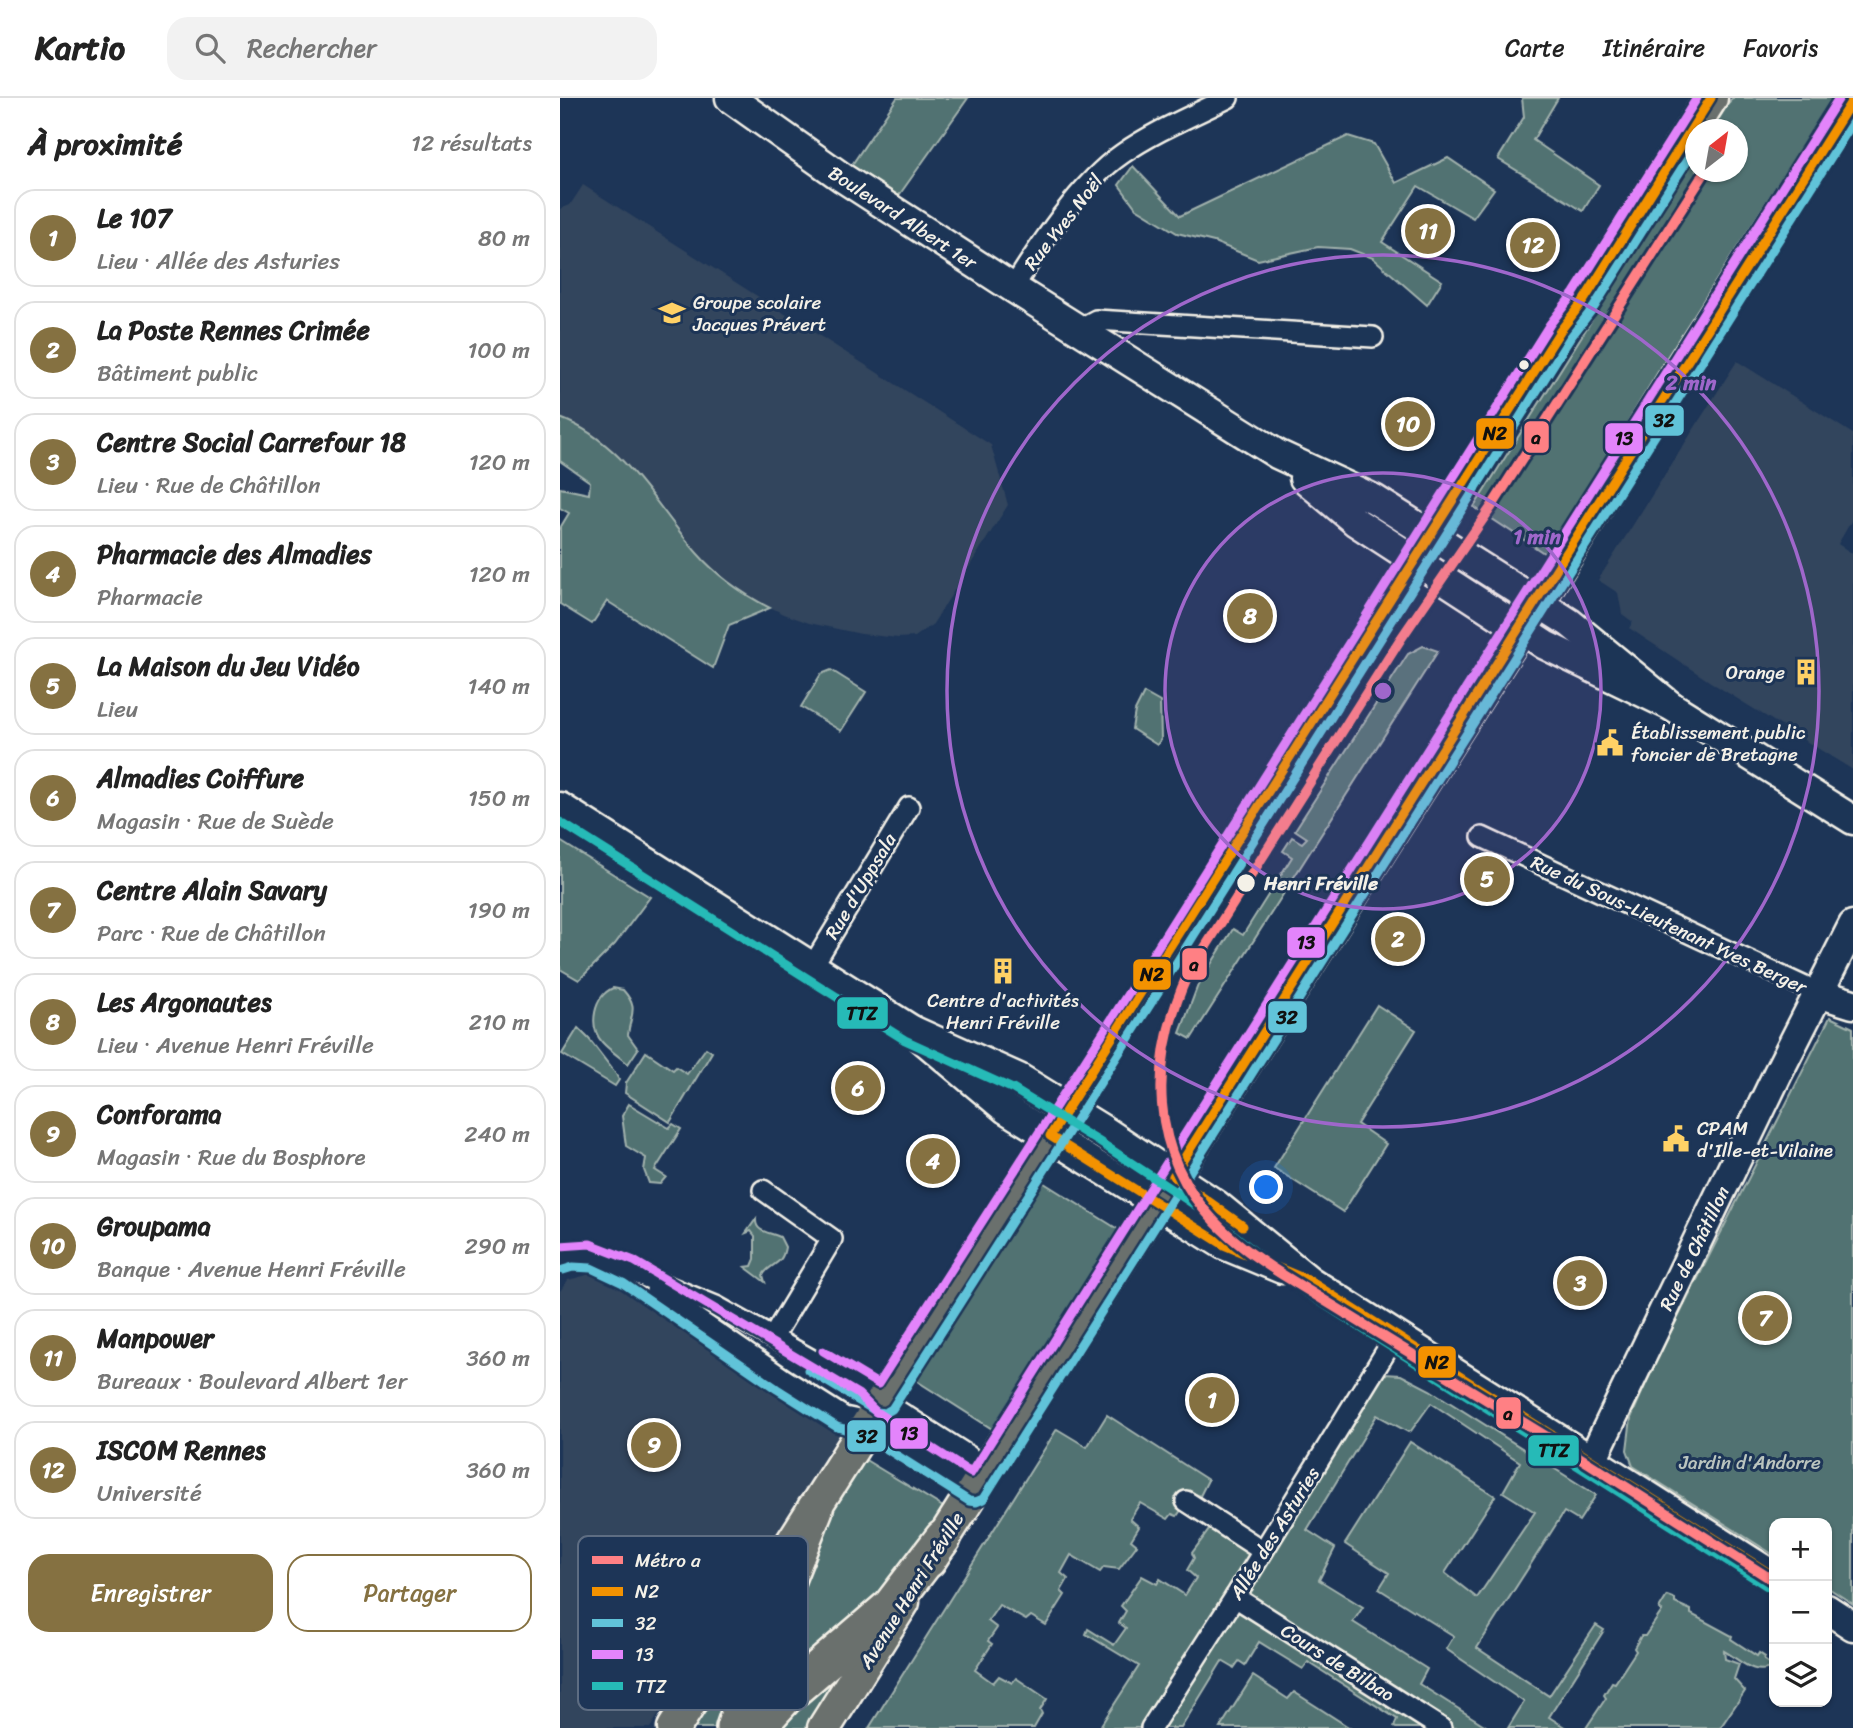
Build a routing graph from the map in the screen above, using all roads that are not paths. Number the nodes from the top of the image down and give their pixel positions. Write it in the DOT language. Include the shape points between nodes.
graph roads {
  1 [pos="730,98"];
  2 [pos="1228,98"];
  3 [pos="1711,98"];
  4 [pos="1853,99"];
  5 [pos="1013,288"];
  6 [pos="1079,329"];
  7 [pos="1373,337"];
  8 [pos="1423,548"];
  9 [pos="1528,615"];
  10 [pos="560,807"];
  11 [pos="909,807"];
  12 [pos="1853,820"];
  13 [pos="1482,838"];
  14 [pos="1853,925"];
  15 [pos="1847,953"];
  16 [pos="812,967"];
  17 [pos="1818,993"];
  18 [pos="1853,1004"];
  19 [pos="912,1030"];
  20 [pos="1069,1109"];
  21 [pos="1050,1136"];
  22 [pos="1173,1176"];
  23 [pos="764,1189"];
  24 [pos="1156,1204"];
  25 [pos="1231,1234"];
  26 [pos="560,1258"];
  27 [pos="629,1272"];
  28 [pos="1396,1335"];
  29 [pos="773,1337"];
  30 [pos="875,1412"];
  31 [pos="1592,1460"];
  32 [pos="975,1490"];
  33 [pos="1186,1501"];
  34 [pos="815,1509"];
  35 [pos="798,1536"];
  36 [pos="804,1536"];
  37 [pos="943,1538"];
  38 [pos="1263,1551"];
  39 [pos="1769,1573"];
  40 [pos="1235,1597"];
  41 [pos="1832,1612"];
  42 [pos="1853,1626"];
  43 [pos="808,1678"];
  44 [pos="686,1710"];
  45 [pos="740,1710"];
  46 [pos="774,1710"];
  47 [pos="674,1728"];
  48 [pos="734,1728"];
  49 [pos="757,1728"];
  50 [pos="824,1728"];
  51 [pos="1151,1728"];
  52 [pos="1441,1728"];
  1 -- 5 [label="street, Boulevard Albert 1er"];
  2 -- 5 [label="street, Rue Yves Noël" via="1156,132 1120,156 1093,180 1045,239"];
  3 -- 8 [label="main road"];
  4 -- 9 [label="main road, Avenue Henri Fréville"];
  5 -- 6 [label="street, Boulevard Albert 1er"];
  6 -- 7 [label="street" via="1096,320"];
  6 -- 8 [label="street, Boulevard Albert 1er" via="1277,454 1374,499"];
  8 -- 9 [label="street, Boulevard Albert 1er"];
  8 -- 20 [label="main road"];
  9 -- 12 [label="street, Boulevard Albert 1er" via="1588,636 1671,706"];
  9 -- 22 [label="main road, Avenue Henri Fréville"];
  10 -- 16 [label="street"];
  11 -- 16 [label="street, Rue d'Uppsala"];
  13 -- 17 [label="street, Rue du Sous-Lieutenant Yves Berger"];
  14 -- 15 [label="street, Rue de Châtillon"];
  15 -- 17 [label="street, Rue de Châtillon"];
  16 -- 19 [label="street"];
  17 -- 18 [label="street"];
  17 -- 31 [label="street, Rue de Châtillon"];
  19 -- 20 [label="street" via="1019,1078"];
  19 -- 21 [label="street" via="1006,1109"];
  20 -- 21 [label="main road"];
  20 -- 22 [label="street"];
  21 -- 24 [label="street"];
  21 -- 30 [label="main road"];
  22 -- 24 [label="main road, Avenue Henri Fréville"];
  22 -- 25 [label="street"];
  23 -- 29 [label="street" via="832,1239"];
  24 -- 25 [label="street"];
  24 -- 32 [label="main road, Avenue Henri Fréville"];
  25 -- 28 [label="street"];
  26 -- 27 [label="street" via="594,1256"];
  27 -- 29 [label="street" via="716,1306"];
  27 -- 30 [label="street" via="844,1417"];
  28 -- 31 [label="street"];
  28 -- 38 [label="street, Allée des Asturies"];
  29 -- 30 [label="street"];
  30 -- 32 [label="street"];
  30 -- 32 [label="street" via="969,1456"];
  30 -- 34 [label="main road"];
  31 -- 39 [label="street"];
  32 -- 37 [label="main road, Avenue Henri Fréville"];
  33 -- 38 [label="street"];
  34 -- 35 [label="main road"];
  34 -- 36 [label="highway"];
  37 -- 43 [label="highway" via="891,1606"];
  37 -- 50 [label="main road, Avenue Henri Fréville"];
  38 -- 40 [label="street, Allée des Asturies"];
  40 -- 51 [label="street, Allée des Asturies"];
  40 -- 52 [label="street, Cours de Bilbao"];
  41 -- 42 [label="street"];
  44 -- 47 [label="main road"];
  45 -- 48 [label="highway"];
  46 -- 49 [label="highway"];
}
